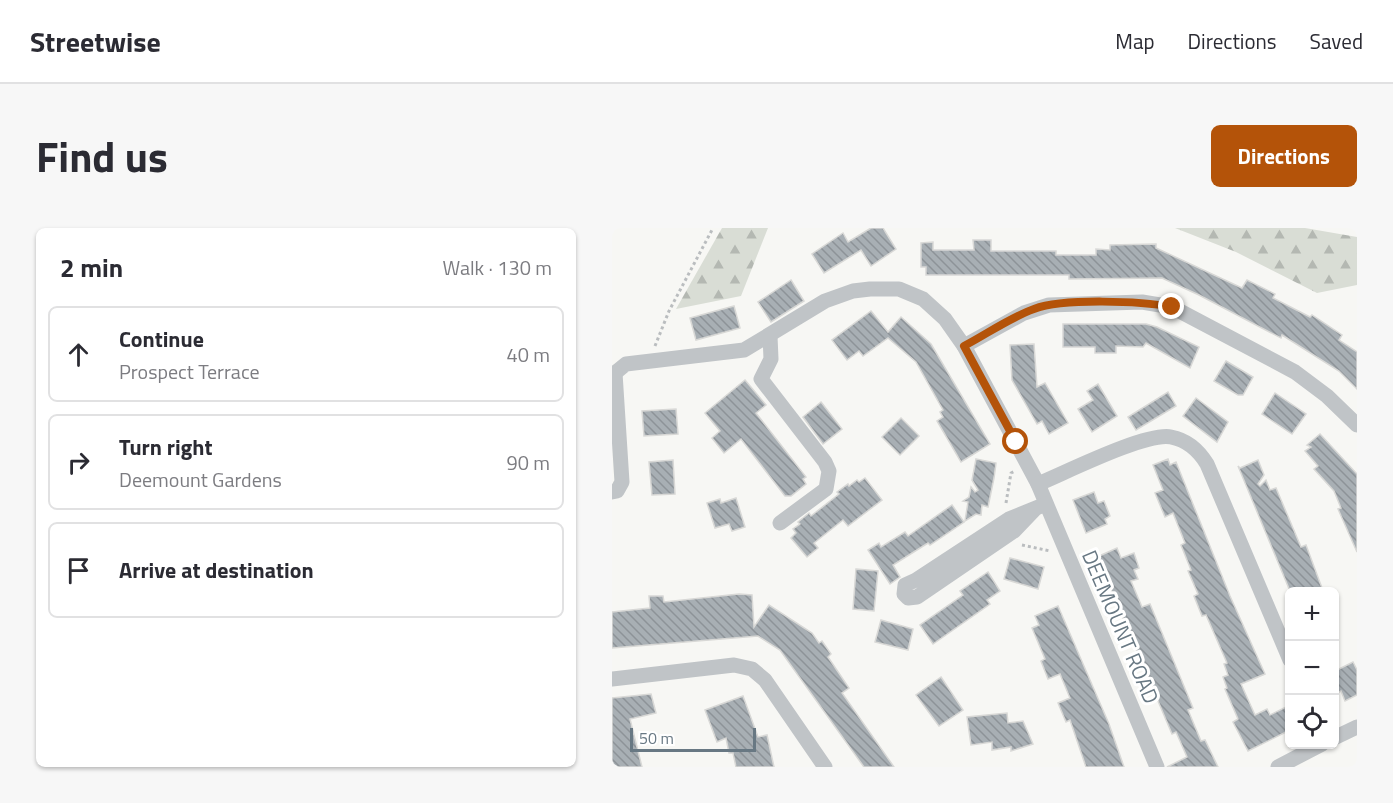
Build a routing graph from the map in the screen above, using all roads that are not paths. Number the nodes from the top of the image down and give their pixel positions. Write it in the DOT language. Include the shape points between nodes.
graph roads {
  1 [pos="770,336"];
  2 [pos="964,346"];
  3 [pos="614,373"];
  4 [pos="1357,425"];
  5 [pos="1038,484"];
  6 [pos="612,492"];
  7 [pos="1040,506"];
  8 [pos="780,523"];
  9 [pos="1011,525"];
  10 [pos="1285,648"];
  11 [pos="612,679"];
  12 [pos="1357,727"];
  13 [pos="1339,736"];
  14 [pos="1312,749"];
  15 [pos="825,767"];
  16 [pos="1157,767"];
  17 [pos="1278,767"];
  1 -- 2 [label="street, DEEMOUNT ROAD" via="838,295 886,288 923,298 945,318"];
  1 -- 3 [label="street, DEEMOUNT ROAD" via="744,350 626,364"];
  1 -- 8 [label="street" via="771,360 761,379 829,471 826,489"];
  2 -- 4 [label="street" via="1024,313 1049,304 1142,302 1172,307 1295,372"];
  2 -- 5 [label="street, DEEMOUNT ROAD"];
  3 -- 6 [label="street" via="622,482"];
  5 -- 7 [label="street, DEEMOUNT ROAD"];
  5 -- 10 [label="street" via="1148,438 1171,437 1191,446 1207,464"];
  7 -- 9 [label="street"];
  7 -- 16 [label="street, DEEMOUNT ROAD" via="1062,545"];
  9 -- 9 [label="street" via="917,597 904,594 905,585"];
  11 -- 15 [label="street" via="734,665 752,669 765,680"];
  12 -- 13 [label="street"];
  14 -- 17 [label="street"];
}
